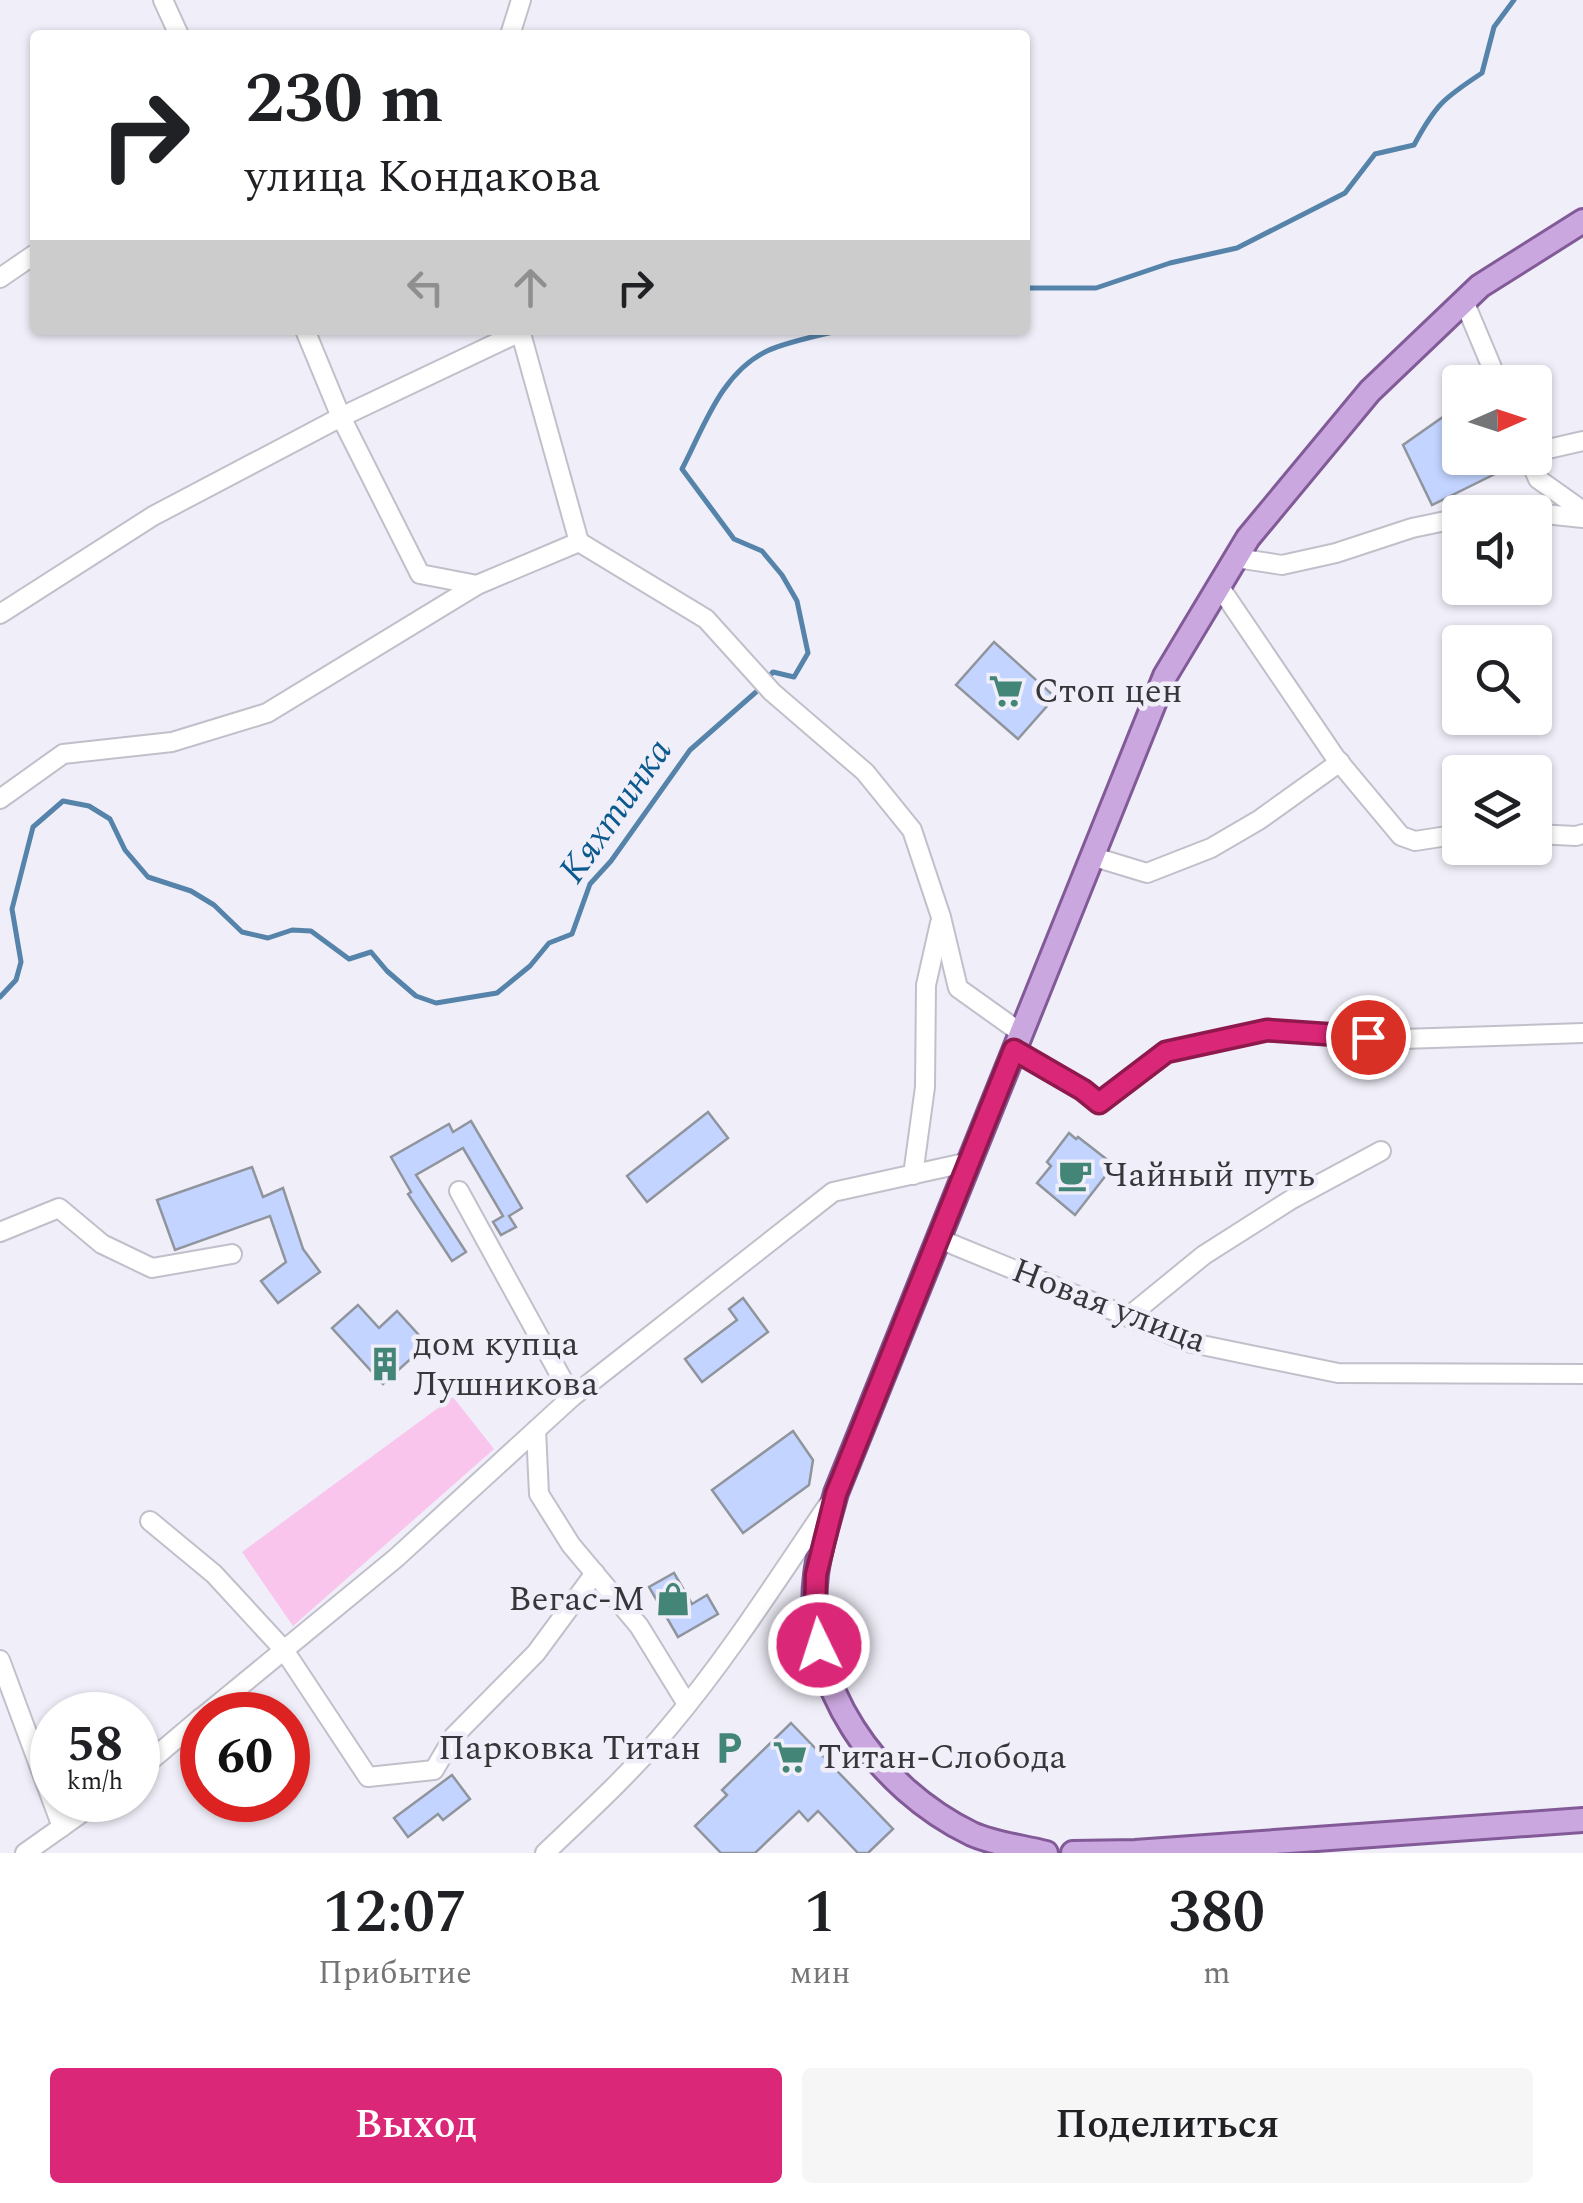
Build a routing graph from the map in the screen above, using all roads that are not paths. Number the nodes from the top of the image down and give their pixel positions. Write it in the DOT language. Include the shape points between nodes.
graph roads {
  1 [pos="163,0"];
  2 [pos="521,0"];
  3 [pos="177,30"];
  4 [pos="512,30"];
  5 [pos="1583,221"];
  6 [pos="30,257"];
  7 [pos="0,278"];
  8 [pos="1464,301"];
  9 [pos="307,335"];
  10 [pos="512,335"];
  11 [pos="521,335"];
  12 [pos="1491,365"];
  13 [pos="341,418"];
  14 [pos="1583,441"];
  15 [pos="1552,448"];
  16 [pos="1536,475"];
  17 [pos="1552,514"];
  18 [pos="1583,515"];
  19 [pos="1442,522"];
  20 [pos="579,542"];
  21 [pos="1236,558"];
  22 [pos="477,585"];
  23 [pos="1220,586"];
  24 [pos="0,614"];
  25 [pos="1340,762"];
  26 [pos="0,799"];
  27 [pos="1583,834"];
  28 [pos="1552,835"];
  29 [pos="1442,836"];
  30 [pos="1092,856"];
  31 [pos="941,918"];
  32 [pos="1583,1034"];
  33 [pos="1017,1042"];
  34 [pos="1381,1151"];
  35 [pos="970,1162"];
  36 [pos="913,1175"];
  37 [pos="460,1191"];
  38 [pos="0,1232"];
  39 [pos="937,1238"];
  40 [pos="232,1254"];
  41 [pos="1128,1317"];
  42 [pos="1583,1374"];
  43 [pos="572,1397"];
  44 [pos="536,1430"];
  45 [pos="836,1494"];
  46 [pos="150,1521"];
  47 [pos="595,1574"];
  48 [pos="284,1650"];
  49 [pos="0,1660"];
  50 [pos="233,1692"];
  51 [pos="687,1704"];
  52 [pos="180,1736"];
  53 [pos="160,1753"];
  54 [pos="1583,1820"];
  55 [pos="69,1822"];
  56 [pos="62,1827"];
  57 [pos="1478,1829"];
  58 [pos="1583,1838"];
  59 [pos="1284,1848"];
  60 [pos="25,1853"];
  61 [pos="546,1853"];
  62 [pos="1046,1853"];
  63 [pos="1073,1853"];
  1 -- 3 [label="street"];
  2 -- 4 [label="street"];
  5 -- 8 [label="main road"];
  6 -- 7 [label="street"];
  8 -- 12 [label="street"];
  8 -- 21 [label="main road" via="1370,391"];
  9 -- 13 [label="street"];
  10 -- 13 [label="street"];
  11 -- 20 [label="street"];
  13 -- 22 [label="street" via="420,574"];
  13 -- 24 [label="street" via="153,516"];
  14 -- 15 [label="street"];
  16 -- 18 [label="street"];
  17 -- 18 [label="street"];
  19 -- 21 [label="street" via="1282,565"];
  20 -- 22 [label="street"];
  20 -- 31 [label="street" via="706,618 772,692 865,772 912,830"];
  21 -- 23 [label="main road"];
  22 -- 26 [label="street" via="267,713 172,742 63,754"];
  23 -- 25 [label="street"];
  23 -- 30 [label="main road" via="1165,676"];
  25 -- 29 [label="street" via="1402,836"];
  25 -- 30 [label="street" via="1211,848 1147,872"];
  27 -- 28 [label="street"];
  30 -- 33 [label="main road"];
  31 -- 33 [label="street" via="958,988"];
  31 -- 36 [label="street" via="926,986 926,1087"];
  32 -- 33 [label="street" via="1402,1039 1267,1030 1166,1052 1099,1103"];
  33 -- 35 [label="main road"];
  34 -- 41 [label="street" via="1204,1255"];
  35 -- 36 [label="street"];
  35 -- 39 [label="main road"];
  36 -- 43 [label="street" via="833,1192"];
  37 -- 43 [label="street"];
  38 -- 40 [label="street" via="59,1208 102,1244 152,1268"];
  39 -- 41 [label="street, Новая улица"];
  39 -- 45 [label="main road"];
  41 -- 42 [label="street, Новая улица" via="1192,1343 1338,1374"];
  43 -- 44 [label="street"];
  44 -- 47 [label="street" via="539,1494"];
  44 -- 48 [label="street"];
  45 -- 51 [label="street"];
  45 -- 62 [label="main road" via="816,1575 815,1621 823,1669 848,1723 920,1801 974,1835"];
  46 -- 48 [label="street" via="214,1574"];
  47 -- 48 [label="street" via="536,1653 454,1736 434,1770 368,1778"];
  47 -- 51 [label="street" via="639,1626"];
  48 -- 50 [label="street"];
  49 -- 56 [label="street"];
  51 -- 61 [label="street"];
  52 -- 53 [label="street"];
  54 -- 57 [label="main road"];
  55 -- 56 [label="street"];
  56 -- 60 [label="street"];
  57 -- 58 [label="main road"];
  57 -- 59 [label="main road"];
  59 -- 63 [label="main road"];
}
